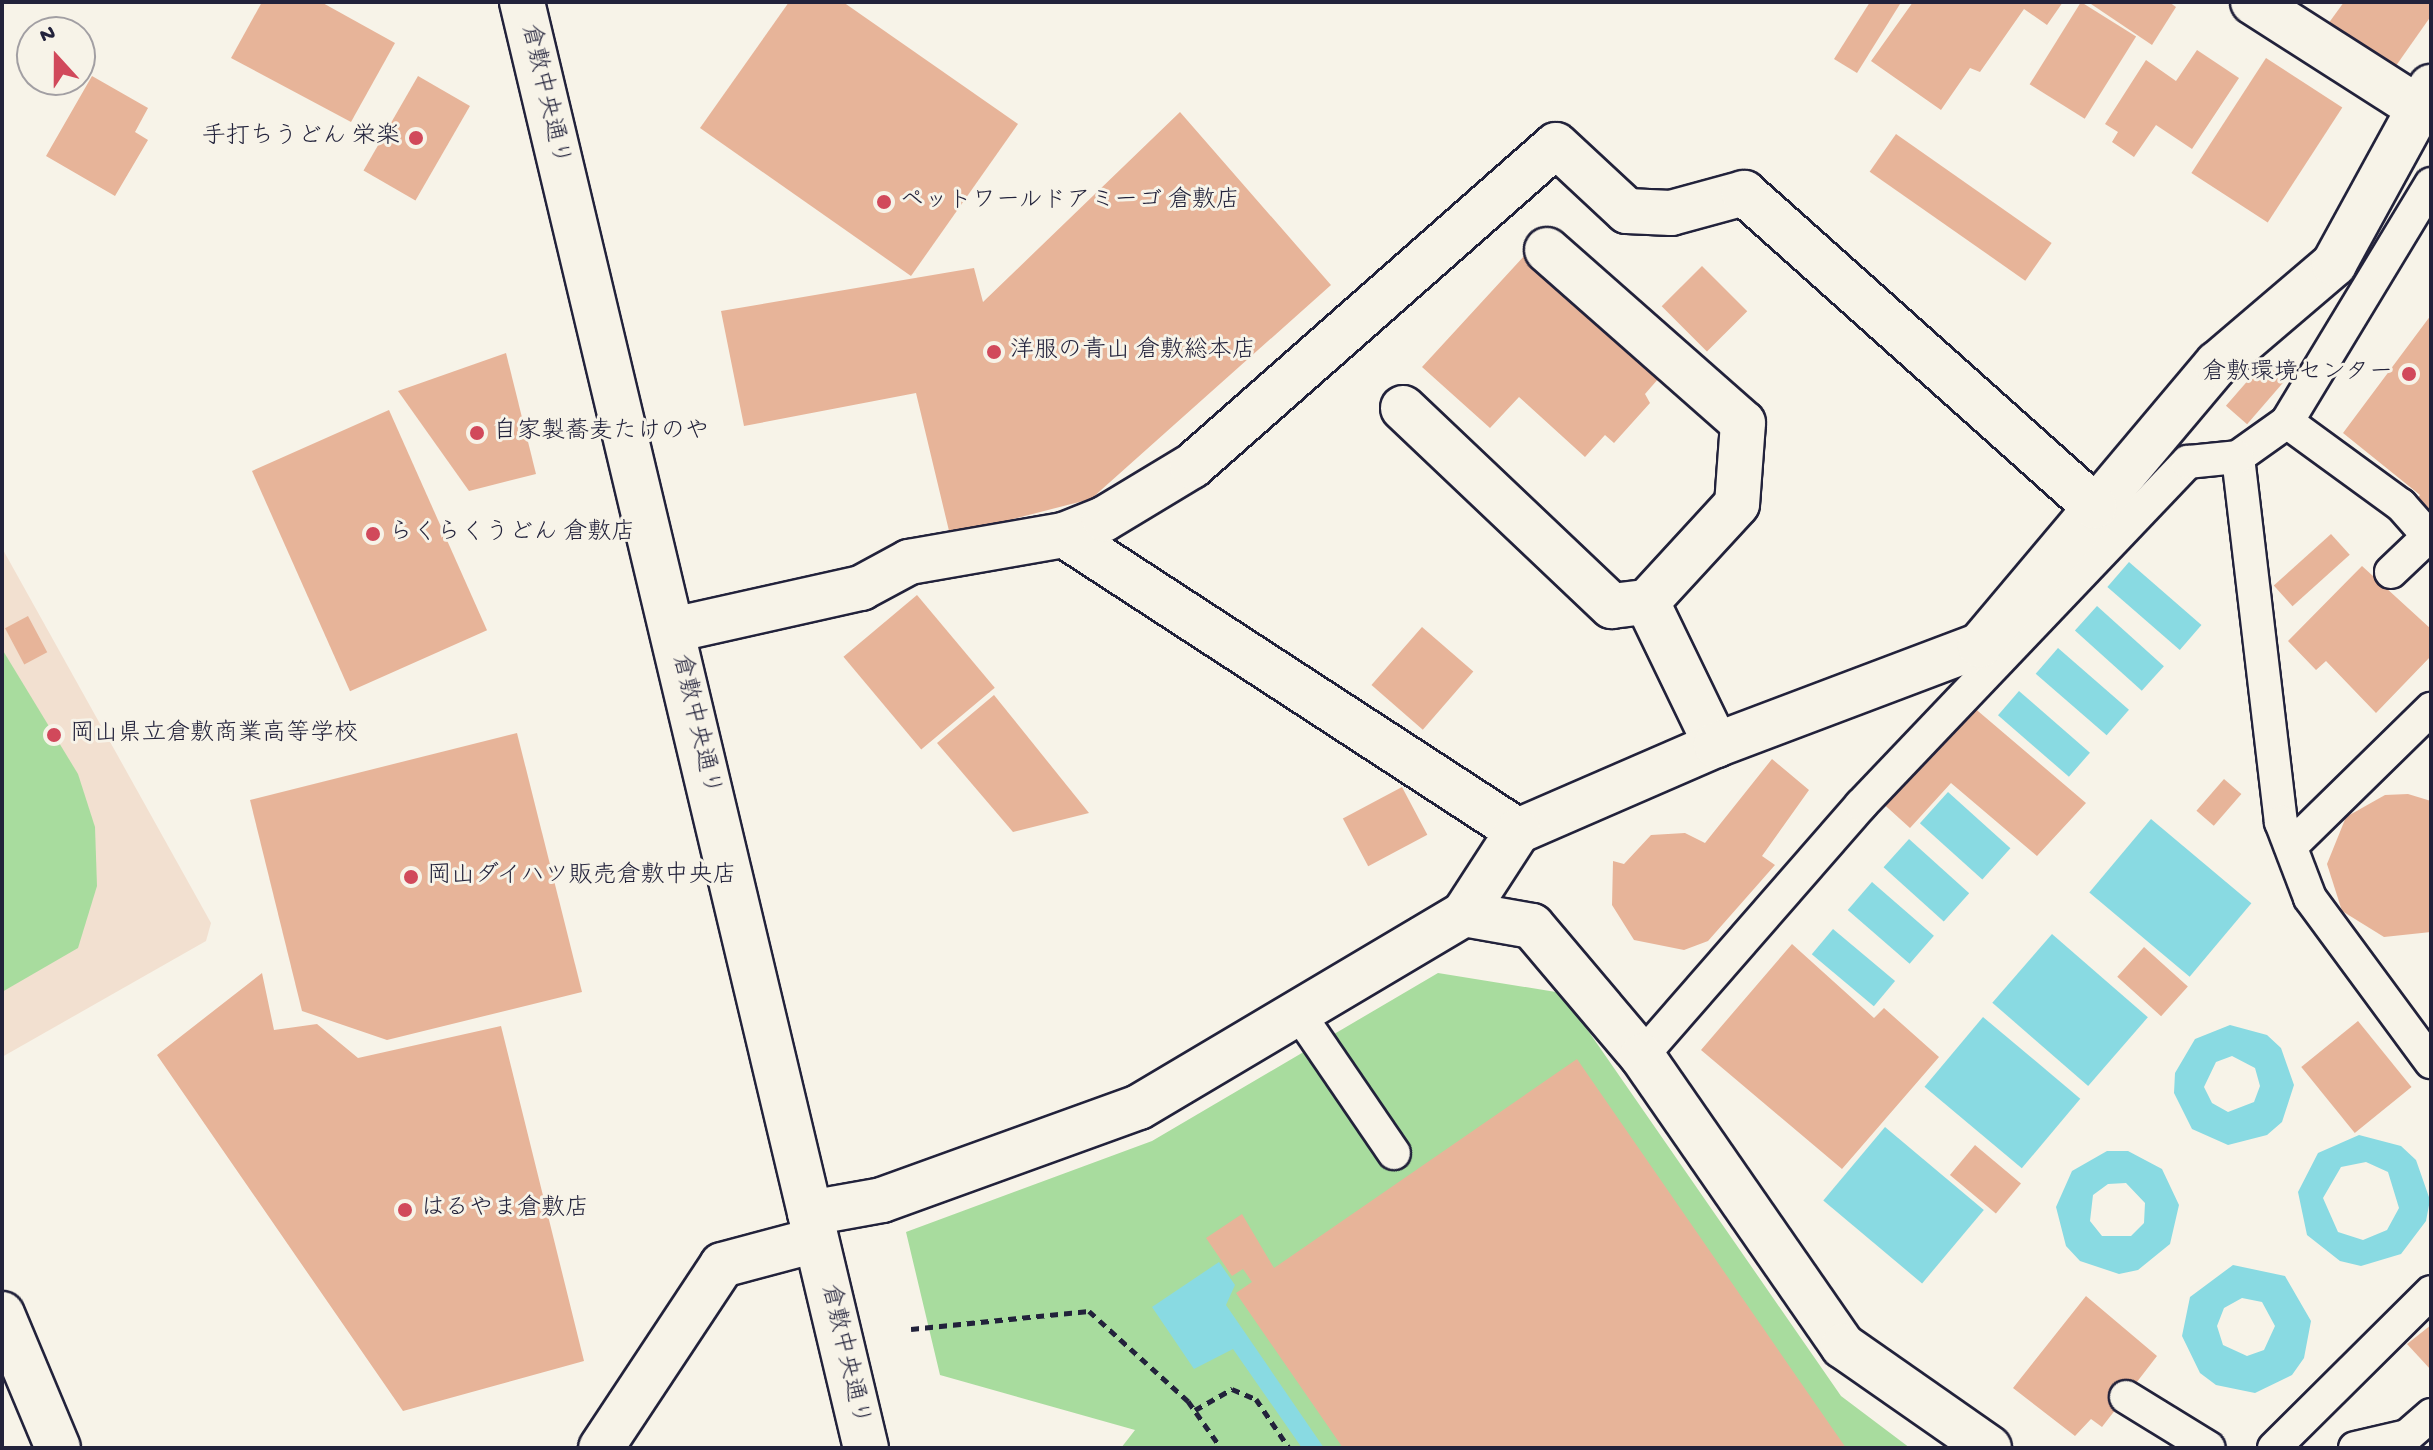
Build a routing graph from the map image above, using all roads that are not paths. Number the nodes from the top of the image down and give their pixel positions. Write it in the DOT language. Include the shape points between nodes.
graph roads {
  1 [pos="522,2"];
  2 [pos="2253,2"];
  3 [pos="2425,98"];
  4 [pos="2431,184"];
  5 [pos="1547,250"];
  6 [pos="1403,408"];
  7 [pos="2287,422"];
  8 [pos="2238,457"];
  9 [pos="2094,506"];
  10 [pos="1064,535"];
  11 [pos="2430,537"];
  12 [pos="2391,572"];
  13 [pos="1647,602"];
  14 [pos="673,630"];
  15 [pos="2431,709"];
  16 [pos="1716,745"];
  17 [pos="1518,831"];
  18 [pos="2291,846"];
  19 [pos="1464,914"];
  20 [pos="1297,1011"];
  21 [pos="1642,1056"];
  22 [pos="2431,1062"];
  23 [pos="1394,1153"];
  24 [pos="813,1226"];
  25 [pos="2431,1292"];
  26 [pos="2,1314"];
  27 [pos="2126,1397"];
  28 [pos="2430,1419"];
  29 [pos="58,1448"];
  30 [pos="601,1448"];
  31 [pos="866,1448"];
  32 [pos="1989,1448"];
  33 [pos="2209,1448"];
  34 [pos="2274,1448"];
  35 [pos="2355,1448"];
  1 -- 14 [label="street, 倉敷中央通り"];
  2 -- 3 [label="street"];
  3 -- 9 [label="street" via="2334,264 2217,364"];
  4 -- 7 [label="lane"];
  5 -- 13 [label="street" via="1743,423 1737,504"];
  6 -- 13 [label="street" via="1612,606"];
  7 -- 8 [label="lane"];
  7 -- 11 [label="lane" via="2401,505"];
  8 -- 18 [label="lane" via="2281,822"];
  8 -- 21 [label="lane" via="2188,462 1861,805"];
  9 -- 10 [label="street" via="1744,193 1671,213 1627,211 1556,145 1192,466"];
  9 -- 16 [label="street" via="1980,645"];
  10 -- 14 [label="street" via="909,562 861,588"];
  10 -- 17 [label="street"];
  11 -- 12 [label="lane"];
  13 -- 16 [label="street"];
  14 -- 24 [label="street, 倉敷中央通り"];
  15 -- 18 [label="lane"];
  16 -- 17 [label="street"];
  17 -- 19 [label="street"];
  18 -- 22 [label="lane" via="2310,898"];
  19 -- 20 [label="street"];
  19 -- 21 [label="street" via="1532,926"];
  20 -- 23 [label="lane"];
  20 -- 24 [label="street" via="1139,1107"];
  21 -- 32 [label="street" via="1843,1346"];
  24 -- 30 [label="street" via="722,1265"];
  24 -- 31 [label="street, 倉敷中央通り"];
  25 -- 34 [label="lane"];
  26 -- 29 [label="street"];
  27 -- 33 [label="lane"];
  28 -- 35 [label="lane" via="2407,1436"];
}
